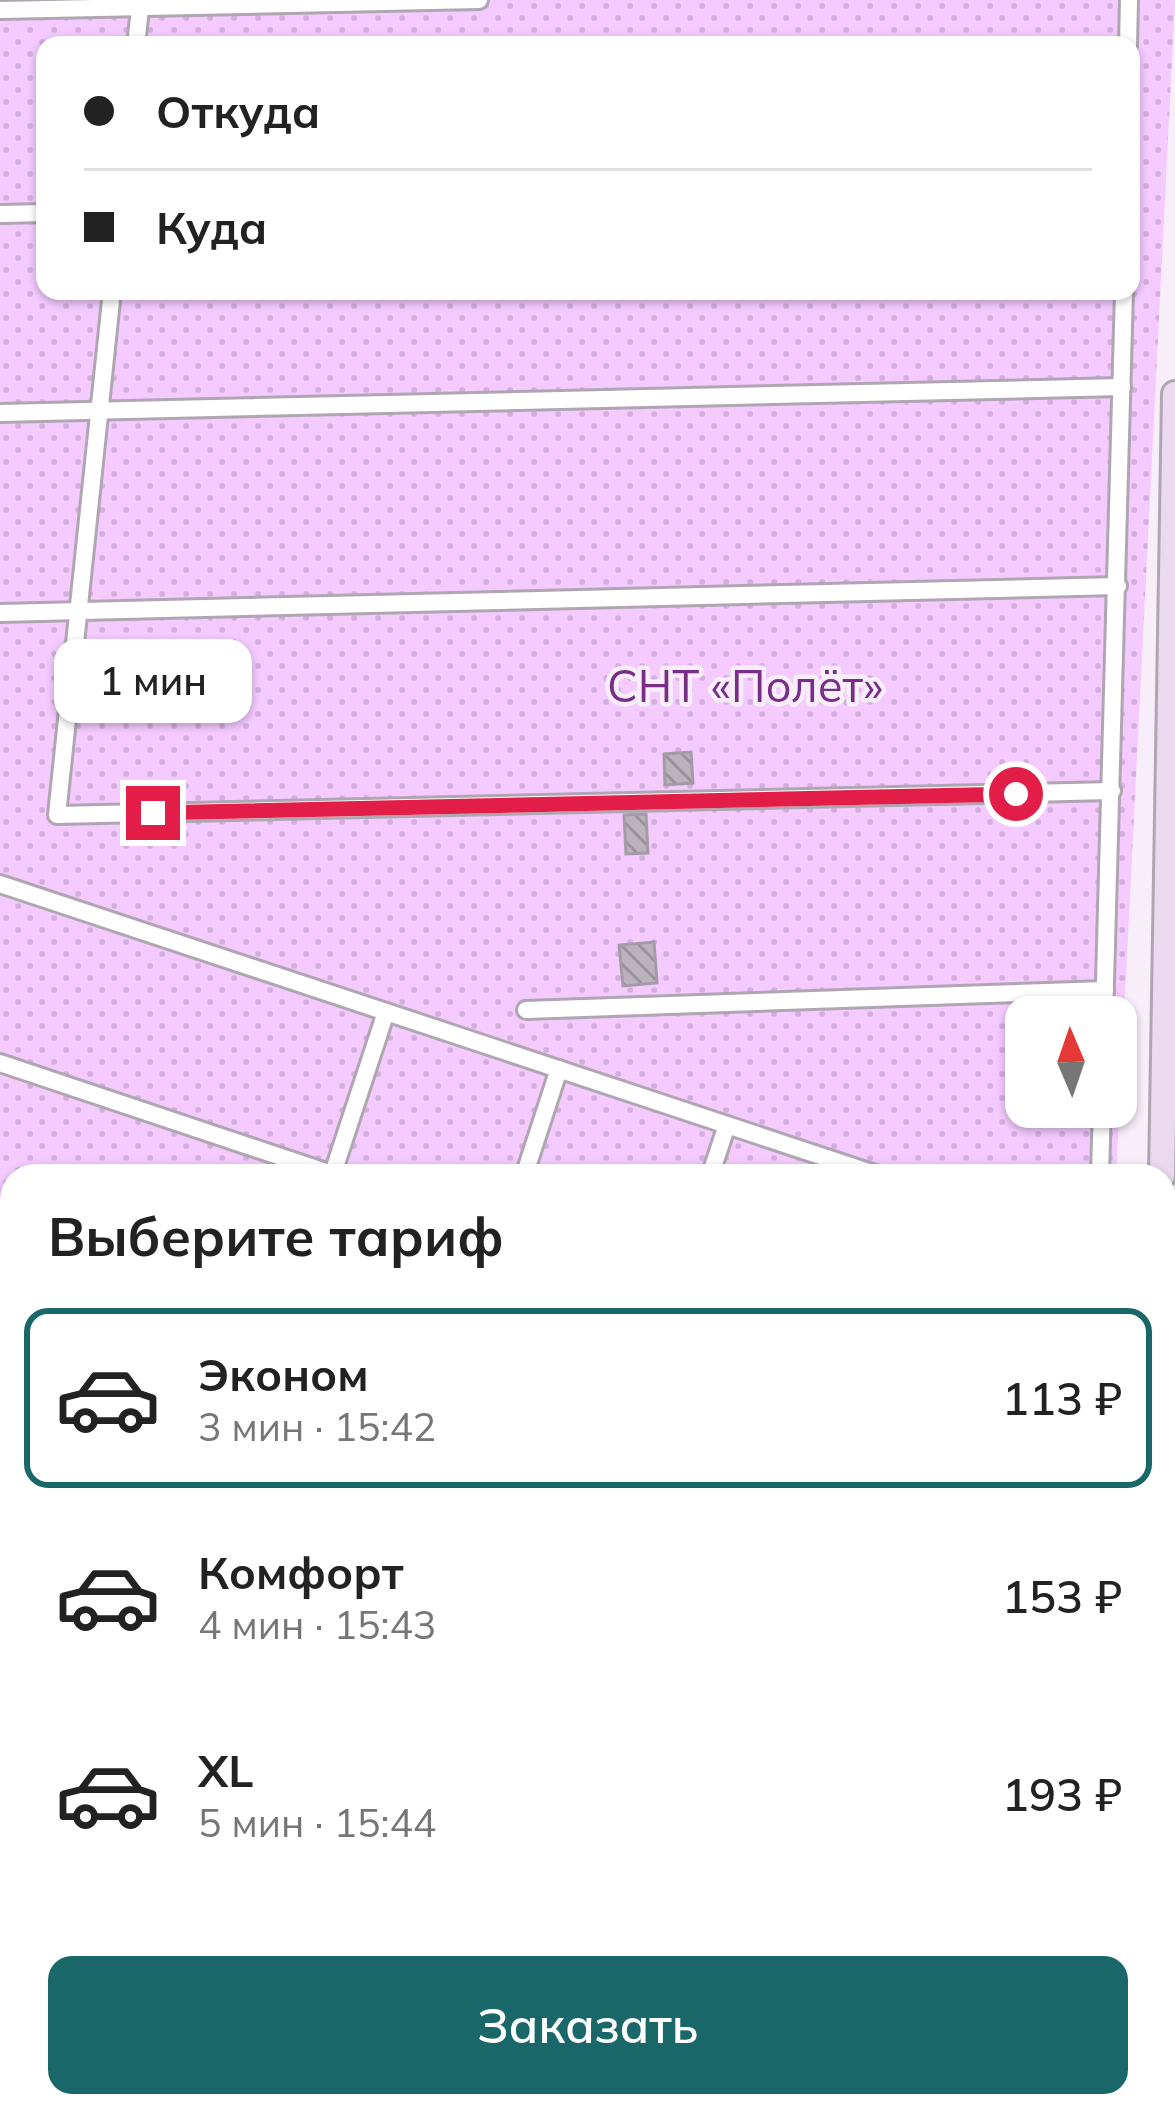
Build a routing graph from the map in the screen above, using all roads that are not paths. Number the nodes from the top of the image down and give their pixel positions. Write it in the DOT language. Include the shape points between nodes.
graph roads {
  1 [pos="479,0"];
  2 [pos="1129,0"];
  3 [pos="140,3"];
  4 [pos="0,10"];
  5 [pos="137,36"];
  6 [pos="1128,36"];
  7 [pos="36,213"];
  8 [pos="0,214"];
  9 [pos="111,300"];
  10 [pos="1124,300"];
  11 [pos="1122,387"];
  12 [pos="1175,394"];
  13 [pos="100,411"];
  14 [pos="0,413"];
  15 [pos="1118,586"];
  16 [pos="80,612"];
  17 [pos="0,613"];
  18 [pos="1112,791"];
  19 [pos="0,884"];
  20 [pos="1105,990"];
  21 [pos="1105,996"];
  22 [pos="526,1010"];
  23 [pos="386,1012"];
  24 [pos="0,1064"];
  25 [pos="559,1069"];
  26 [pos="727,1125"];
  27 [pos="1101,1128"];
  28 [pos="299,1164"];
  29 [pos="336,1164"];
  30 [pos="528,1164"];
  31 [pos="714,1164"];
  32 [pos="845,1164"];
  33 [pos="1100,1164"];
  34 [pos="1162,1164"];
  1 -- 3 [label="street"];
  2 -- 6 [label="street"];
  3 -- 4 [label="street"];
  3 -- 5 [label="street"];
  7 -- 8 [label="street"];
  9 -- 13 [label="street"];
  10 -- 11 [label="street"];
  11 -- 13 [label="street"];
  11 -- 15 [label="street"];
  12 -- 34 [label="street"];
  13 -- 14 [label="street"];
  13 -- 16 [label="street"];
  15 -- 16 [label="street"];
  15 -- 18 [label="street"];
  16 -- 17 [label="street"];
  16 -- 18 [label="street" via="57,815"];
  18 -- 20 [label="street"];
  19 -- 23 [label="street"];
  20 -- 21 [label="street"];
  20 -- 22 [label="street"];
  23 -- 25 [label="street"];
  23 -- 29 [label="street"];
  24 -- 28 [label="street"];
  25 -- 26 [label="street"];
  25 -- 30 [label="street"];
  26 -- 31 [label="street"];
  26 -- 32 [label="street"];
  27 -- 33 [label="street"];
}
